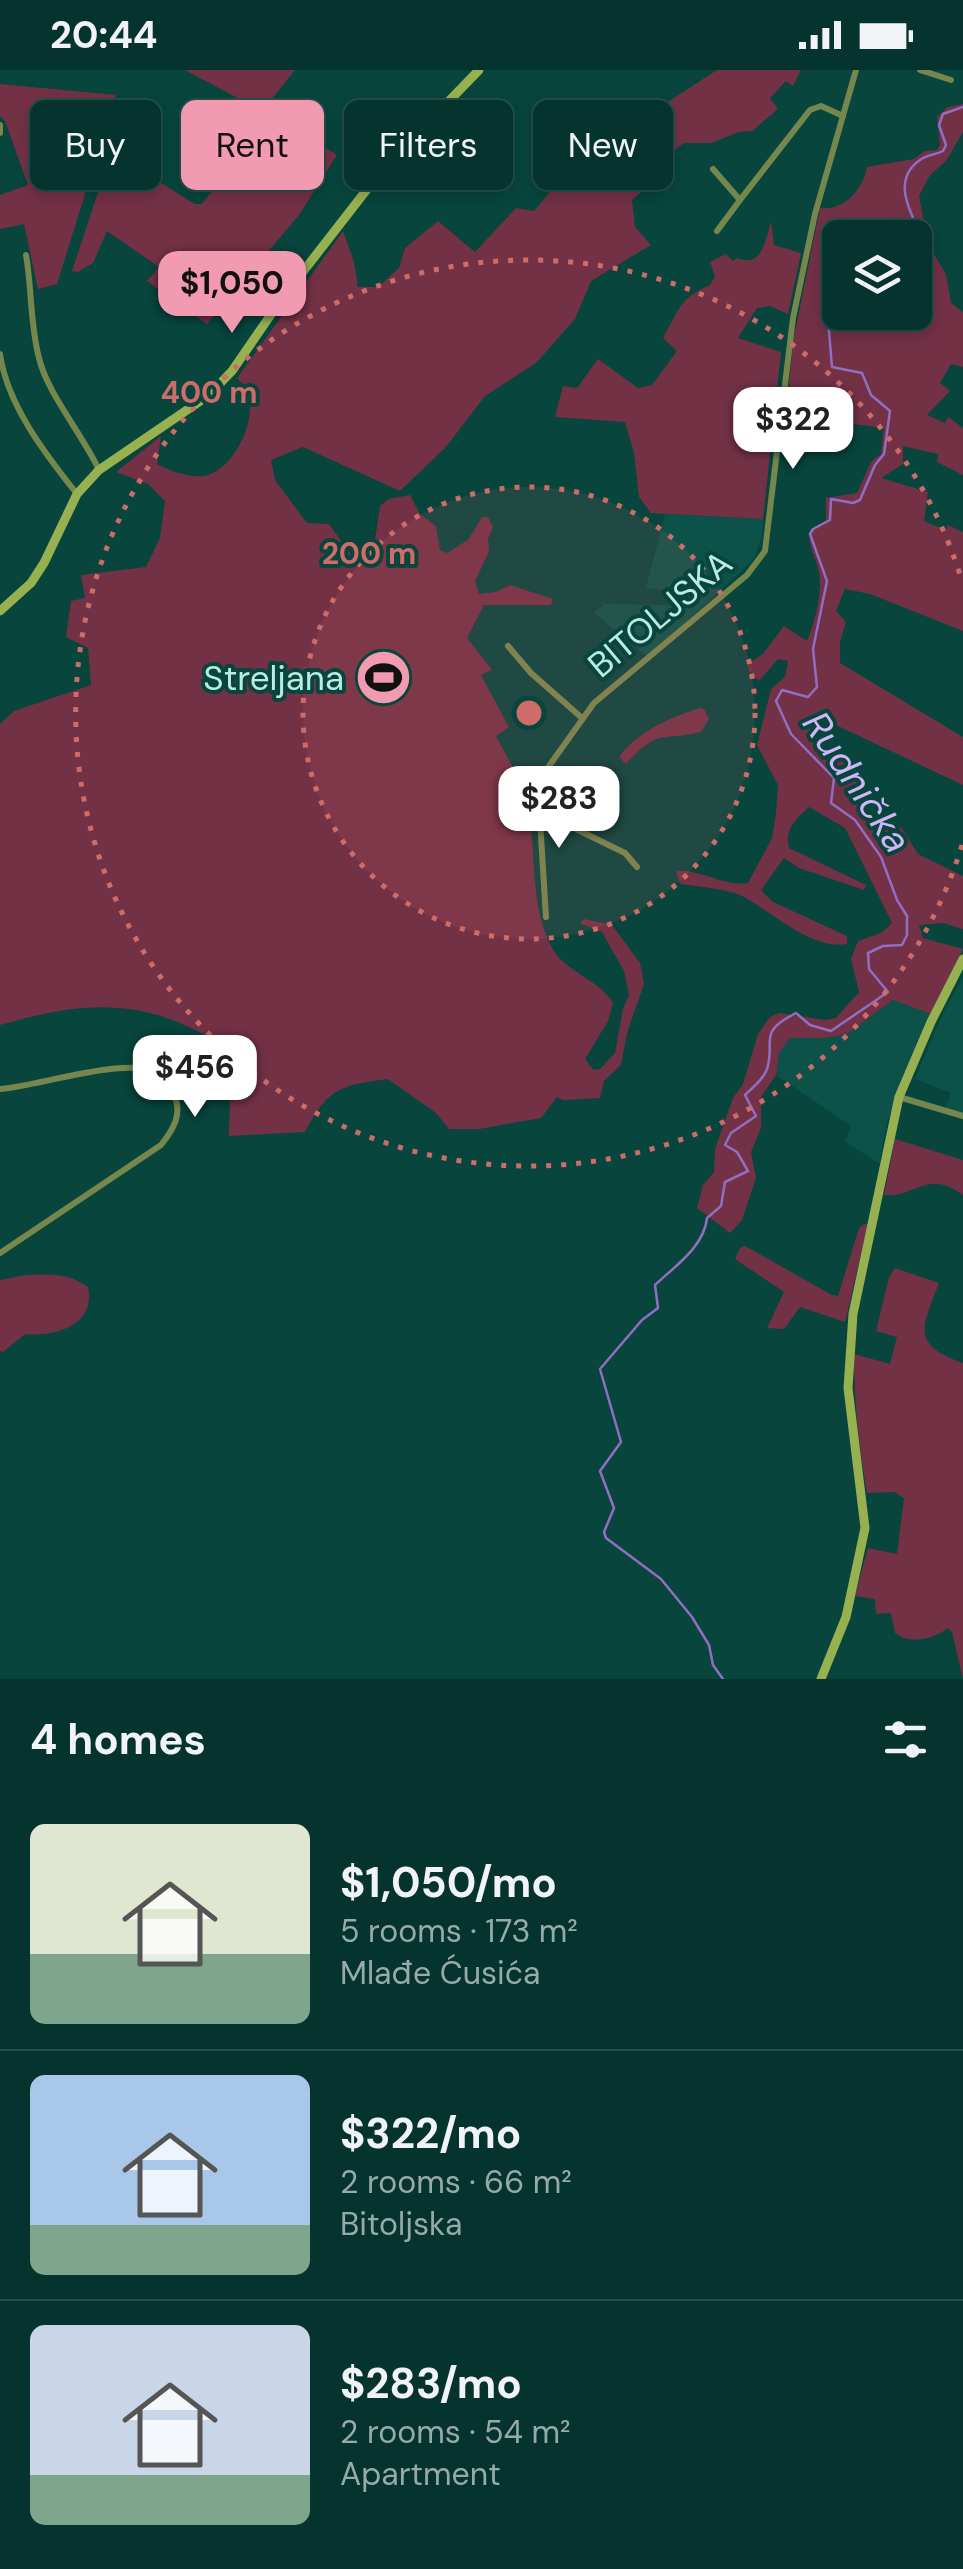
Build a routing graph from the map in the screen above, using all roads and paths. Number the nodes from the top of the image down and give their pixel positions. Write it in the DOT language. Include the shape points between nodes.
graph roads {
  1 [pos="479,70"];
  2 [pos="856,70"];
  3 [pos="920,70"];
  4 [pos="951,80"];
  5 [pos="843,116"];
  6 [pos="0,125"];
  7 [pos="0,133"];
  8 [pos="713,170"];
  9 [pos="740,200"];
  10 [pos="717,231"];
  11 [pos="26,255"];
  12 [pos="0,354"];
  13 [pos="99,470"];
  14 [pos="77,494"];
  15 [pos="0,611"];
  16 [pos="508,646"];
  17 [pos="582,718"];
  18 [pos="539,811"];
  19 [pos="637,867"];
  20 [pos="546,916"];
  21 [pos="963,959"];
  22 [pos="0,1089"];
  23 [pos="899,1097"];
  24 [pos="963,1116"];
  25 [pos="0,1253"];
  26 [pos="821,1679"];
  1 -- 13 [label="street" via="382,170 209,396"];
  2 -- 5 [label="street, BITOLJSKA"];
  3 -- 4 [label="street"];
  5 -- 9 [label="street" via="821,106 810,110"];
  5 -- 17 [label="street, BITOLJSKA" via="793,318 763,558"];
  6 -- 7 [label="street"];
  8 -- 9 [label="street"];
  9 -- 10 [label="street"];
  11 -- 13 [label="street" via="39,360"];
  12 -- 14 [label="street" via="20,408"];
  13 -- 14 [label="street"];
  14 -- 15 [label="street" via="44,564"];
  16 -- 17 [label="street"];
  17 -- 18 [label="street, BITOLJSKA" via="544,772"];
  18 -- 19 [label="street" via="625,853"];
  18 -- 20 [label="street"];
  21 -- 23 [label="street"];
  22 -- 25 [label="street" via="135,1066 161,1075 178,1114 161,1145"];
  23 -- 24 [label="street"];
  23 -- 26 [label="street" via="850,1338 848,1388 864,1539 846,1617"];
}
